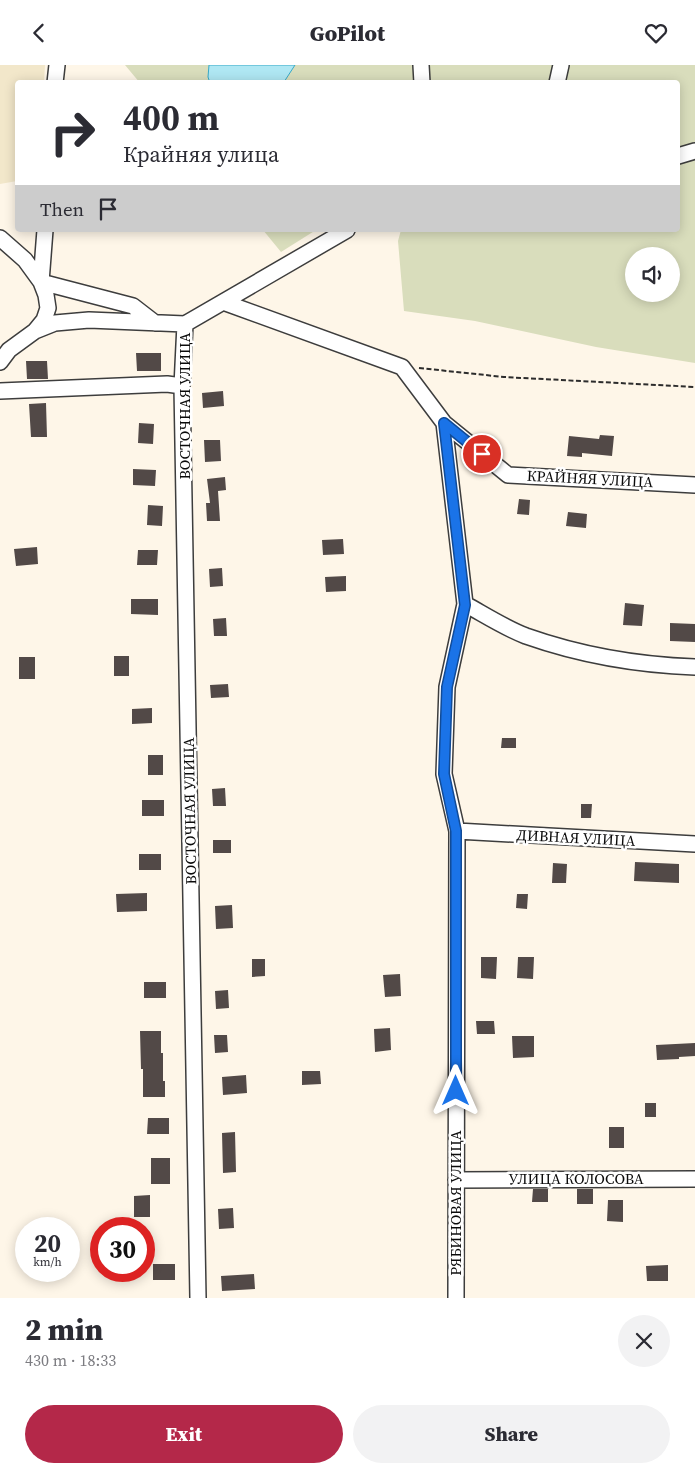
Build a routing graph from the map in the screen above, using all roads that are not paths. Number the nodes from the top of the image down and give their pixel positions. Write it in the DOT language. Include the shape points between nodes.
graph roads {
  1 [pos="57,65"];
  2 [pos="421,65"];
  3 [pos="561,65"];
  4 [pos="55,80"];
  5 [pos="422,80"];
  6 [pos="558,80"];
  7 [pos="695,151"];
  8 [pos="680,155"];
  9 [pos="45,232"];
  10 [pos="344,232"];
  11 [pos="0,238"];
  12 [pos="41,282"];
  13 [pos="223,302"];
  14 [pos="155,323"];
  15 [pos="185,324"];
  16 [pos="35,331"];
  17 [pos="0,362"];
  18 [pos="182,386"];
  19 [pos="0,391"];
  20 [pos="444,423"];
  21 [pos="695,485"];
  22 [pos="465,605"];
  23 [pos="695,667"];
  24 [pos="456,831"];
  25 [pos="695,844"];
  26 [pos="695,1179"];
  27 [pos="456,1180"];
  28 [pos="198,1298"];
  29 [pos="456,1298"];
  1 -- 4 [label="street"];
  2 -- 5 [label="street"];
  3 -- 6 [label="street"];
  7 -- 8 [label="street"];
  9 -- 12 [label="street"];
  10 -- 13 [label="street"];
  11 -- 12 [label="street" via="25,260"];
  12 -- 14 [label="street" via="133,306"];
  12 -- 16 [label="street" via="48,308"];
  13 -- 15 [label="street"];
  13 -- 20 [label="street, КРАЙНЯЯ УЛИЦА" via="402,367"];
  14 -- 15 [label="street"];
  14 -- 16 [label="street" via="89,320 55,323"];
  15 -- 18 [label="street, ВОСТОЧНАЯ УЛИЦА"];
  16 -- 17 [label="street" via="9,350"];
  18 -- 19 [label="street"];
  18 -- 28 [label="street, ВОСТОЧНАЯ УЛИЦА"];
  20 -- 21 [label="street, КРАЙНЯЯ УЛИЦА" via="508,475"];
  20 -- 22 [label="street, РЯБИНОВАЯ УЛИЦА"];
  22 -- 23 [label="street" via="525,635 599,657"];
  22 -- 24 [label="street, РЯБИНОВАЯ УЛИЦА" via="447,687 444,774"];
  24 -- 25 [label="street, ДИВНАЯ УЛИЦА"];
  24 -- 27 [label="street, РЯБИНОВАЯ УЛИЦА"];
  26 -- 27 [label="street, УЛИЦА КОЛОСОВА"];
  27 -- 29 [label="street, РЯБИНОВАЯ УЛИЦА"];
}
